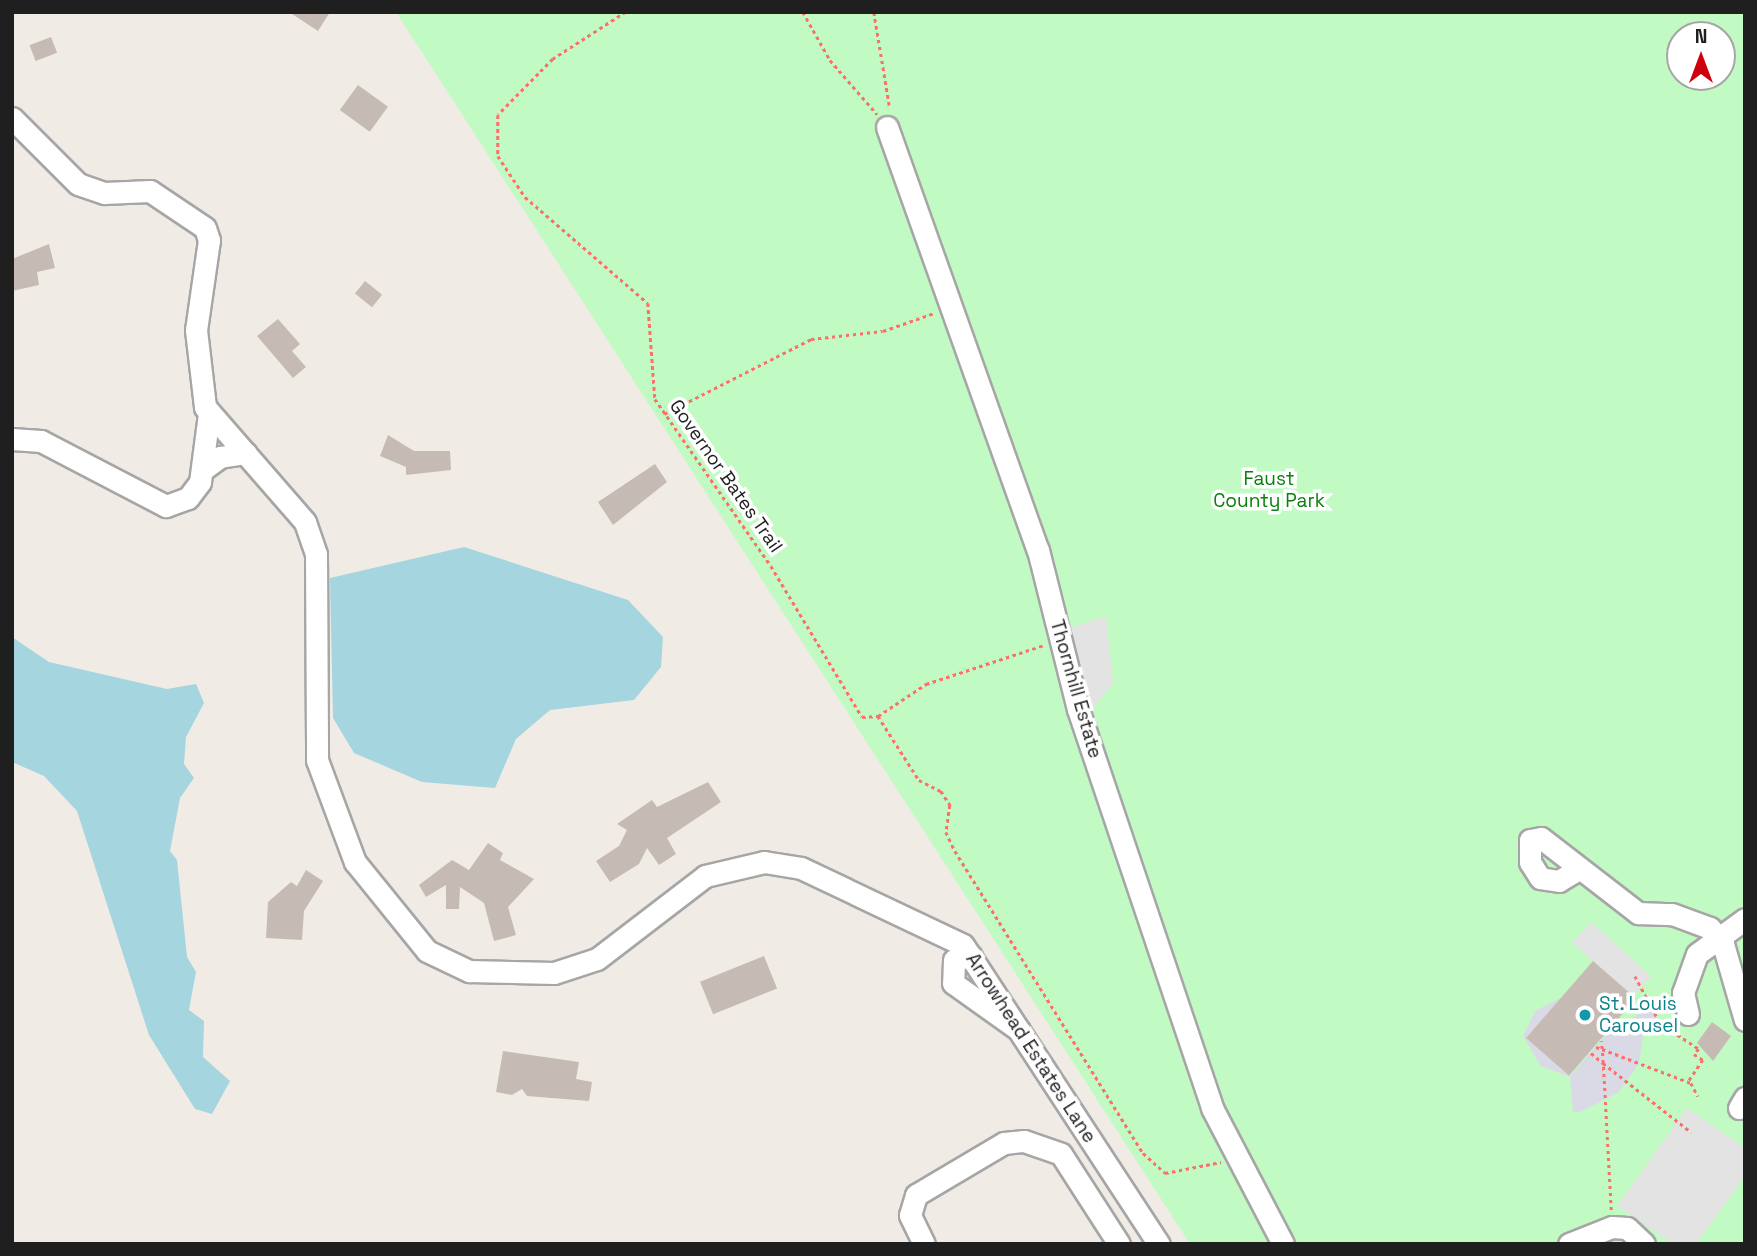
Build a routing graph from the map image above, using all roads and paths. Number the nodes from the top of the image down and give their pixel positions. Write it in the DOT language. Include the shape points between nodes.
graph roads {
  1 [pos="625,12"];
  2 [pos="803,12"];
  3 [pos="874,12"];
  4 [pos="12,118"];
  5 [pos="887,127"];
  6 [pos="949,308"];
  7 [pos="209,414"];
  8 [pos="664,414"];
  9 [pos="12,439"];
  10 [pos="246,453"];
  11 [pos="205,468"];
  12 [pos="1060,639"];
  13 [pos="878,716"];
  14 [pos="1577,870"];
  15 [pos="1745,919"];
  16 [pos="1716,936"];
  17 [pos="971,956"];
  18 [pos="1634,976"];
  19 [pos="1688,1014"];
  20 [pos="1745,1020"];
  21 [pos="1021,1031"];
  22 [pos="1601,1041"];
  23 [pos="1596,1047"];
  24 [pos="1602,1049"];
  25 [pos="1591,1054"];
  26 [pos="1603,1063"];
  27 [pos="1688,1082"];
  28 [pos="1698,1096"];
  29 [pos="1691,1132"];
  30 [pos="1235,1157"];
  31 [pos="1612,1227"];
  32 [pos="925,1244"];
  33 [pos="1119,1244"];
  34 [pos="1159,1244"];
  35 [pos="1283,1244"];
  36 [pos="1569,1244"];
  37 [pos="1644,1244"];
  1 -- 8 [label="path, Governor Bates Trail" via="553,59 498,115 495,132 498,156 525,197 648,303 649,382"];
  2 -- 5 [label="path" via="830,60"];
  3 -- 5 [label="path" via="887,65"];
  4 -- 7 [label="street" via="78,184 104,193 150,191 205,229 209,240 196,330"];
  5 -- 6 [label="street, Thornhill Estate"];
  6 -- 8 [label="path" via="883,331 811,339"];
  6 -- 12 [label="street, Thornhill Estate" via="1038,551"];
  7 -- 10 [label="street, Arrowhead Estates Lane"];
  7 -- 11 [label="street"];
  8 -- 13 [label="path, Governor Bates Trail" via="771,566 862,718"];
  9 -- 11 [label="street" via="41,441 166,506 188,498"];
  10 -- 11 [label="street" via="220,457"];
  10 -- 17 [label="street, Arrowhead Estates Lane" via="290,499 316,554 317,760 331,808 355,862 427,951 471,972 554,973 597,959 705,876 764,862 801,868 963,945"];
  12 -- 13 [label="path" via="926,684"];
  12 -- 30 [label="street, Thornhill Estate" via="1212,1108"];
  13 -- 30 [label="path" via="919,780 941,791 950,805 946,832 955,851 1143,1153 1165,1173"];
  14 -- 16 [label="street" via="1638,913 1699,920"];
  15 -- 16 [label="street"];
  16 -- 19 [label="street" via="1687,971"];
  16 -- 20 [label="street"];
  17 -- 21 [label="street, Arrowhead Estates Lane"];
  17 -- 21 [label="street" via="954,960 953,983 994,1018"];
  18 -- 27 [label="path" via="1660,1023 1699,1049 1694,1054 1703,1060"];
  21 -- 34 [label="street, Arrowhead Estates Lane"];
  22 -- 24 [label="path"];
  23 -- 24 [label="path"];
  24 -- 26 [label="path"];
  24 -- 27 [label="path"];
  25 -- 26 [label="path"];
  26 -- 29 [label="path"];
  26 -- 31 [label="path"];
  27 -- 28 [label="path"];
  30 -- 35 [label="street, Thornhill Estate"];
  31 -- 36 [label="street"];
  31 -- 37 [label="street" via="1627,1228"];
  32 -- 33 [label="street" via="911,1216 916,1195 1004,1143 1024,1141 1060,1154"];
}
